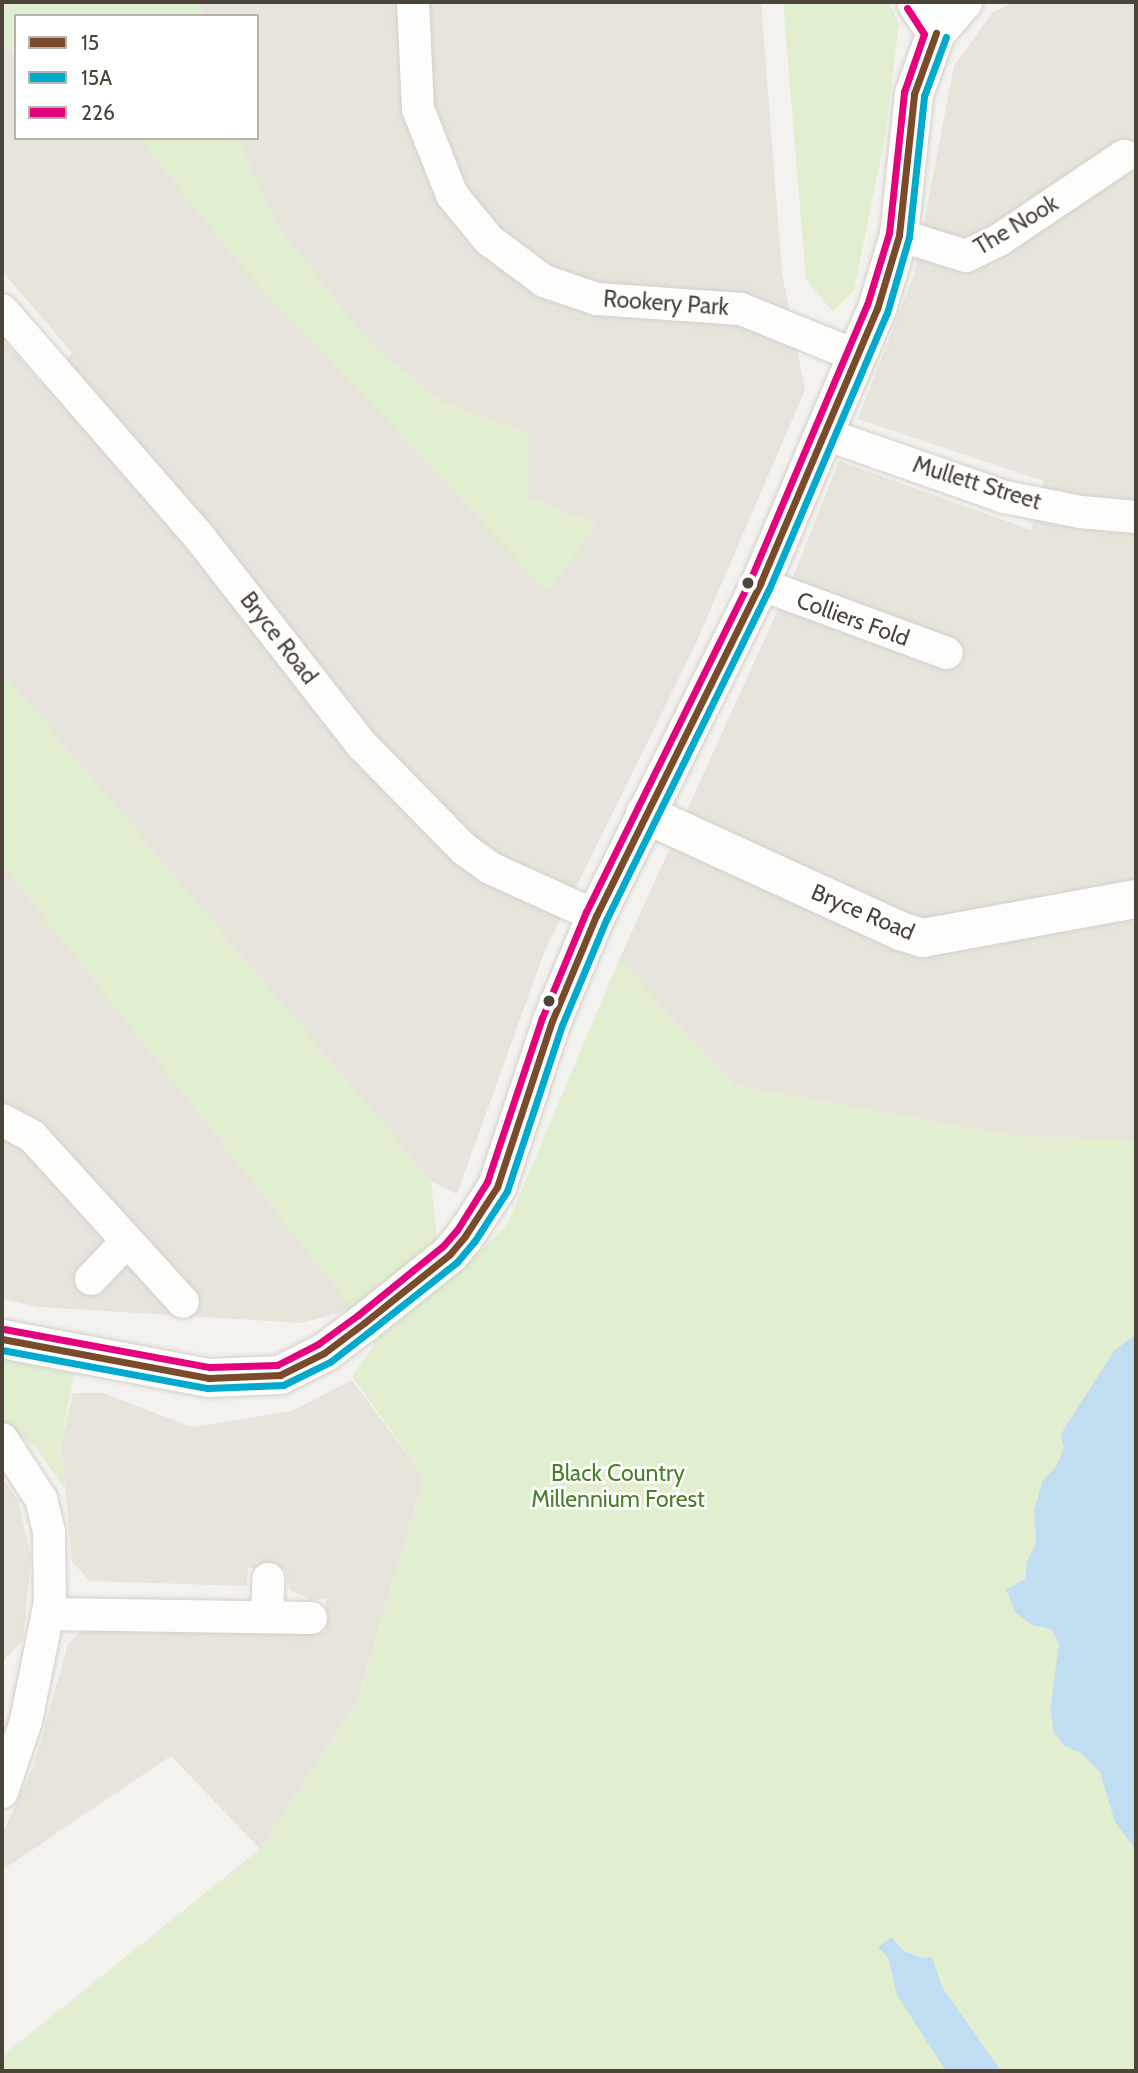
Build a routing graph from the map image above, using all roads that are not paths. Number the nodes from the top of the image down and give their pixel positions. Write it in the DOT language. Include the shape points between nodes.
graph roads {
  1 [pos="414,2"];
  2 [pos="963,2"];
  3 [pos="926,17"];
  4 [pos="1124,156"];
  5 [pos="899,235"];
  6 [pos="2,310"];
  7 [pos="857,356"];
  8 [pos="822,433"];
  9 [pos="1136,517"];
  10 [pos="760,584"];
  11 [pos="947,653"];
  12 [pos="645,814"];
  13 [pos="1136,899"];
  14 [pos="596,916"];
  15 [pos="2,1120"];
  16 [pos="127,1241"];
  17 [pos="91,1279"];
  18 [pos="183,1302"];
  19 [pos="2,1339"];
  20 [pos="2,1439"];
  21 [pos="268,1579"];
  22 [pos="50,1614"];
  23 [pos="267,1617"];
  24 [pos="311,1618"];
  25 [pos="14,1718"];
  26 [pos="2,1792"];
  1 -- 7 [label="street, Rookery Park" via="418,109 452,195 489,240 544,281 597,299 741,309"];
  2 -- 3 [label="street"];
  3 -- 5 [label="street"];
  4 -- 5 [label="street, The Nook" via="999,240 966,256"];
  5 -- 7 [label="street"];
  6 -- 14 [label="street, Bryce Road" via="197,534 362,745 464,849 490,868"];
  7 -- 8 [label="street"];
  8 -- 9 [label="street, Mullett Street" via="1005,497"];
  8 -- 10 [label="street"];
  10 -- 11 [label="street, Colliers Fold"];
  10 -- 12 [label="street"];
  12 -- 13 [label="street, Bryce Road" via="923,938"];
  12 -- 14 [label="street"];
  14 -- 19 [label="street" via="552,1021 497,1187 450,1254 364,1323 302,1366 253,1379 209,1378"];
  15 -- 16 [label="street" via="32,1136"];
  16 -- 17 [label="street"];
  16 -- 18 [label="street"];
  20 -- 22 [label="street" via="41,1499 49,1531"];
  21 -- 23 [label="street"];
  22 -- 23 [label="street"];
  22 -- 25 [label="street"];
  23 -- 24 [label="street"];
  25 -- 26 [label="street"];
}
